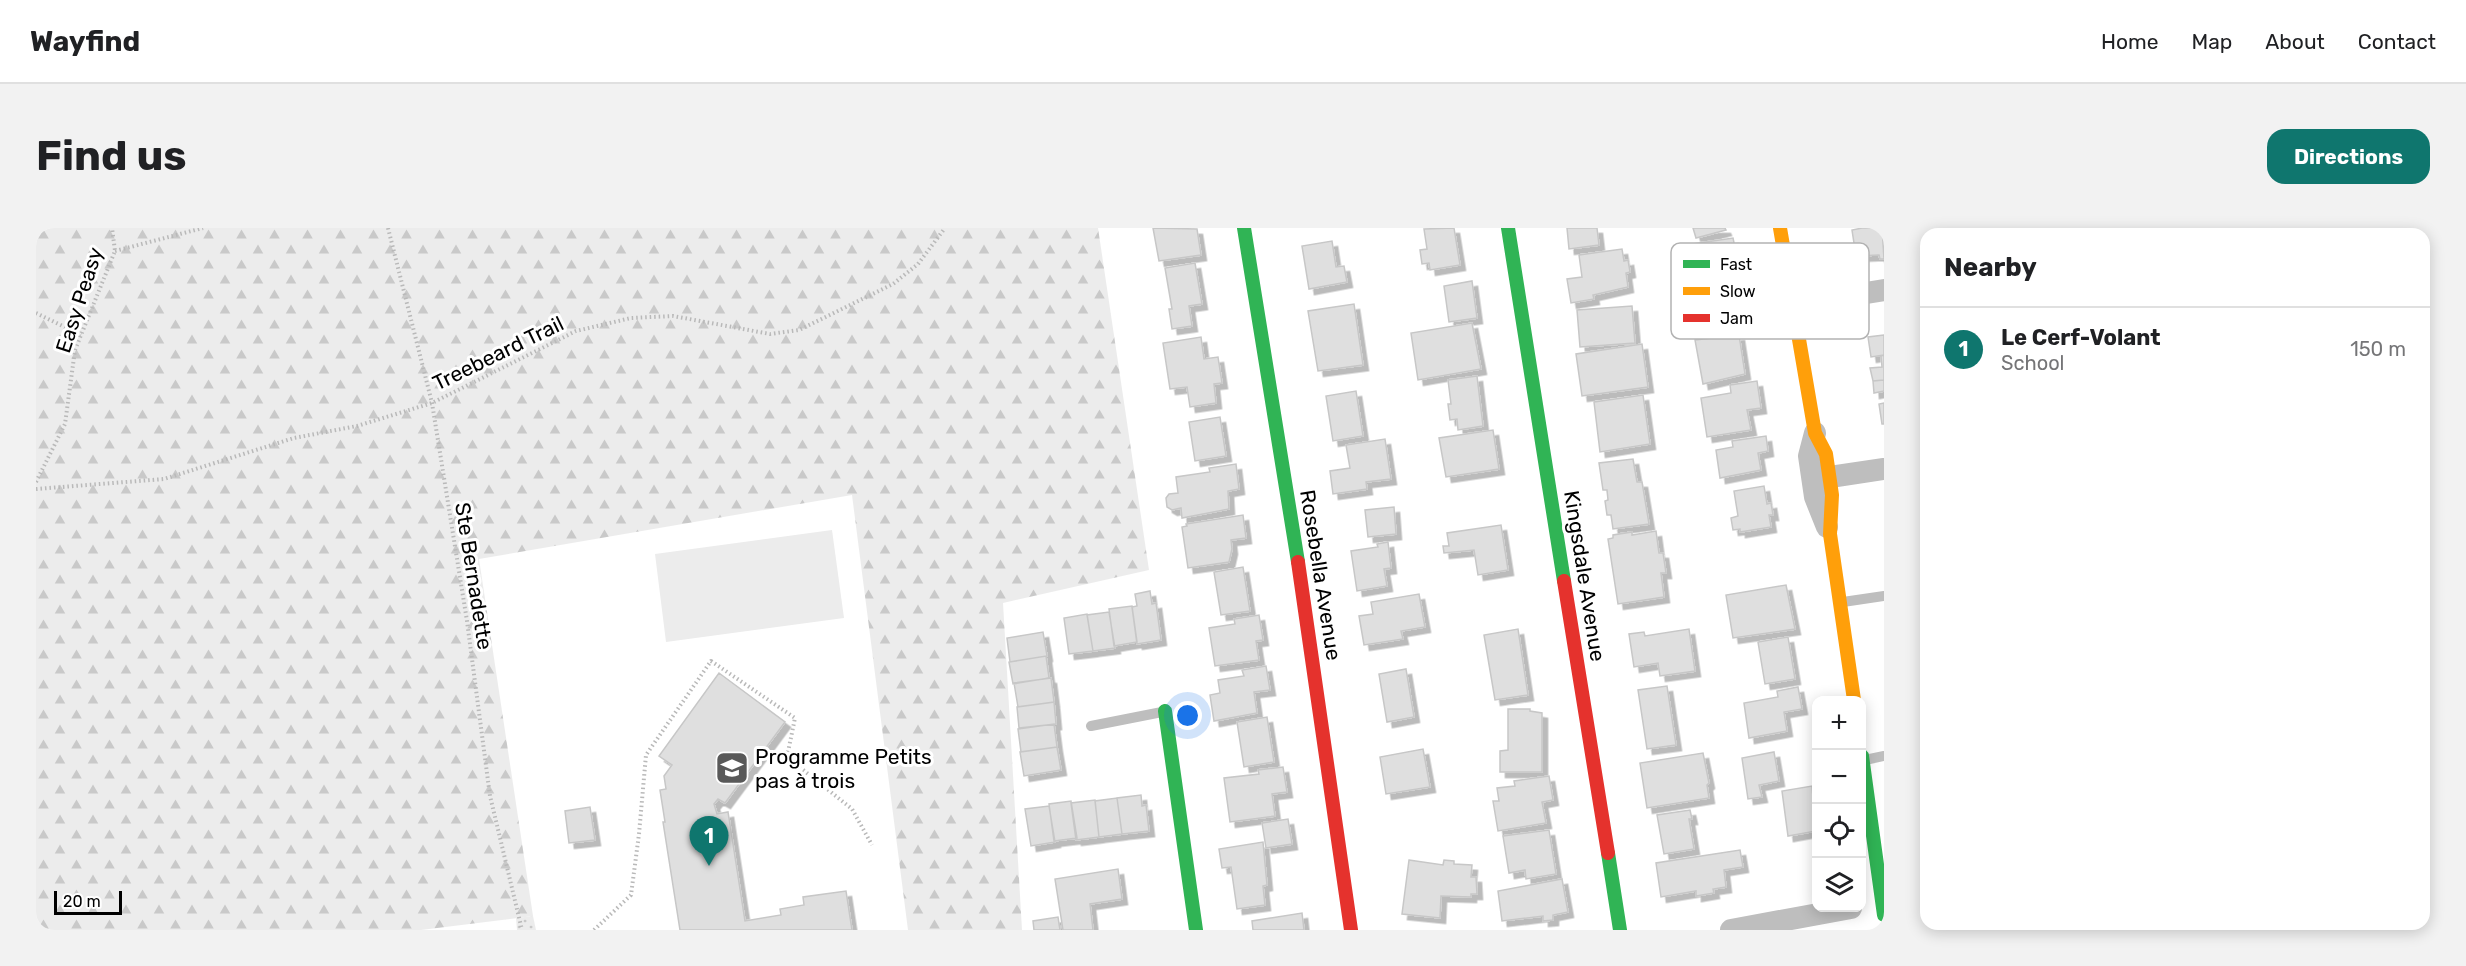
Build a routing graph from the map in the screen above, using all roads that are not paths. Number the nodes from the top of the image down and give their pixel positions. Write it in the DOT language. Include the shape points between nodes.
graph roads {
  1 [pos="1244,228"];
  2 [pos="1509,228"];
  3 [pos="1780,228"];
  4 [pos="1782,243"];
  5 [pos="1884,290"];
  6 [pos="1869,292"];
  7 [pos="1798,339"];
  8 [pos="1815,433"];
  9 [pos="1884,469"];
  10 [pos="1830,477"];
  11 [pos="1830,534"];
  12 [pos="1884,596"];
  13 [pos="1840,603"];
  14 [pos="1853,696"];
  15 [pos="1165,711"];
  16 [pos="1092,726"];
  17 [pos="1884,756"];
  18 [pos="1866,758"];
  19 [pos="1866,795"];
  20 [pos="1878,906"];
  21 [pos="1829,912"];
  22 [pos="1196,930"];
  23 [pos="1351,930"];
  24 [pos="1620,930"];
  25 [pos="1731,930"];
  1 -- 23 [label="street, Rosebella Avenue" via="1312,649"];
  2 -- 24 [label="street, Kingsdale Avenue"];
  3 -- 4 [label="street"];
  5 -- 6 [label="street"];
  7 -- 8 [label="street"];
  8 -- 10 [label="street" via="1826,454"];
  8 -- 11 [label="street" via="1809,456 1815,497"];
  9 -- 10 [label="street"];
  10 -- 11 [label="street"];
  11 -- 13 [label="street"];
  12 -- 13 [label="lane"];
  13 -- 14 [label="street"];
  15 -- 16 [label="lane"];
  15 -- 22 [label="street"];
  17 -- 18 [label="lane"];
  19 -- 20 [label="street"];
  21 -- 25 [label="street"];
}
